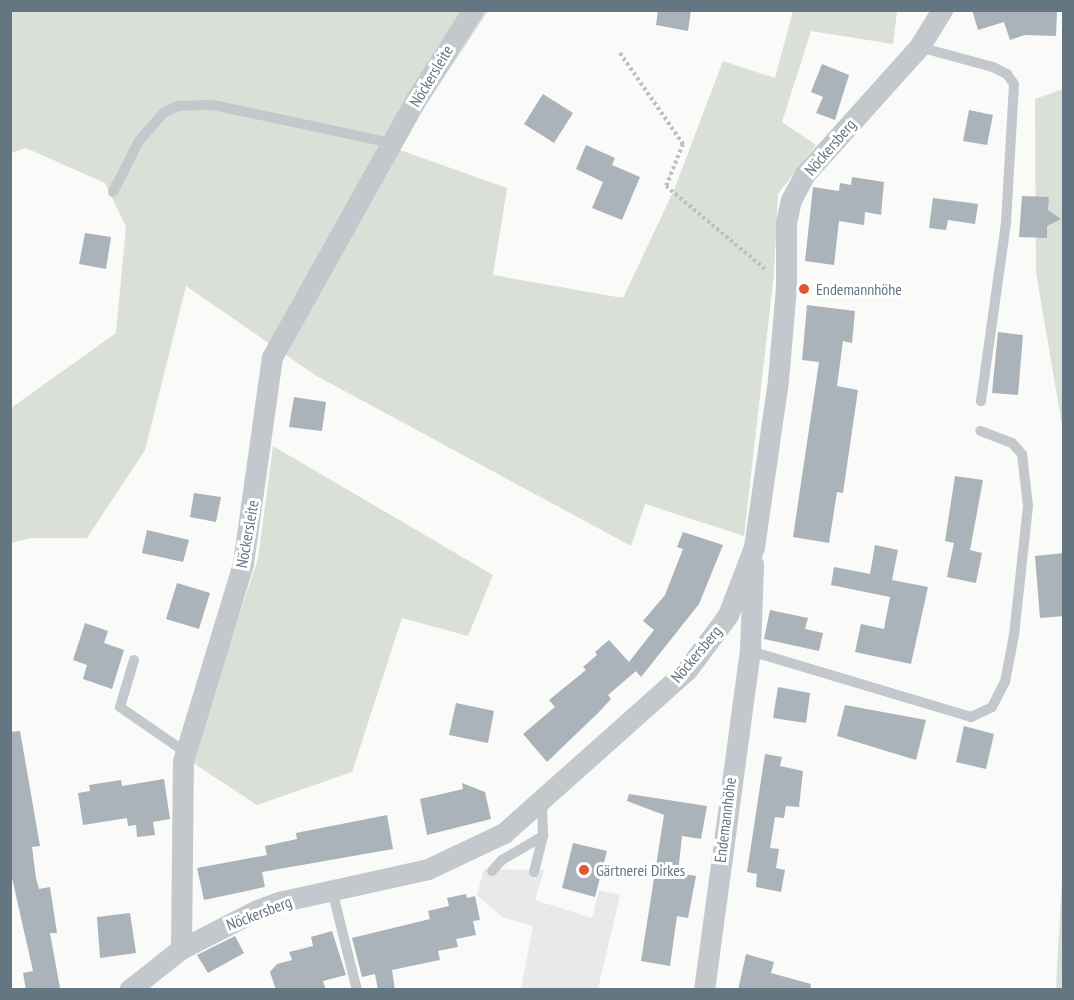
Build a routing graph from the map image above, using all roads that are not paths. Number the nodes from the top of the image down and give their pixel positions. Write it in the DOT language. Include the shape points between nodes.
graph roads {
  1 [pos="473,10"];
  2 [pos="942,10"];
  3 [pos="919,47"];
  4 [pos="392,143"];
  5 [pos="113,192"];
  6 [pos="981,401"];
  7 [pos="980,431"];
  8 [pos="754,547"];
  9 [pos="750,651"];
  10 [pos="134,660"];
  11 [pos="185,752"];
  12 [pos="542,802"];
  13 [pos="543,836"];
  14 [pos="492,871"];
  15 [pos="534,872"];
  16 [pos="332,890"];
  17 [pos="181,949"];
  18 [pos="129,990"];
  19 [pos="357,990"];
  20 [pos="704,990"];
  1 -- 4 [label="street, Nöckersleite"];
  2 -- 3 [label="street, Nöckersberg"];
  3 -- 6 [label="lane" via="993,67 1007,74 1014,84 1006,224"];
  3 -- 8 [label="street, Nöckersberg" via="805,174 791,200 786,223 786,286 778,380"];
  4 -- 5 [label="lane" via="213,105 178,105 163,113 139,141"];
  4 -- 11 [label="street, Nöckersleite" via="272,357 243,563"];
  7 -- 9 [label="lane" via="1012,443 1022,454 1028,506 1014,635 1005,682 992,707 971,717"];
  8 -- 9 [label="street, Endemannhöhe"];
  8 -- 12 [label="street, Nöckersberg" via="728,615 687,670"];
  9 -- 20 [label="street, Endemannhöhe"];
  10 -- 11 [label="lane" via="120,707"];
  11 -- 17 [label="street, Nöckersleite"];
  12 -- 13 [label="lane"];
  12 -- 16 [label="street, Nöckersberg" via="504,833 465,854 428,869"];
  13 -- 14 [label="lane" via="502,860"];
  13 -- 15 [label="lane"];
  16 -- 17 [label="street, Nöckersberg" via="255,911"];
  16 -- 19 [label="lane"];
  17 -- 18 [label="street, Nöckersberg"];
}
